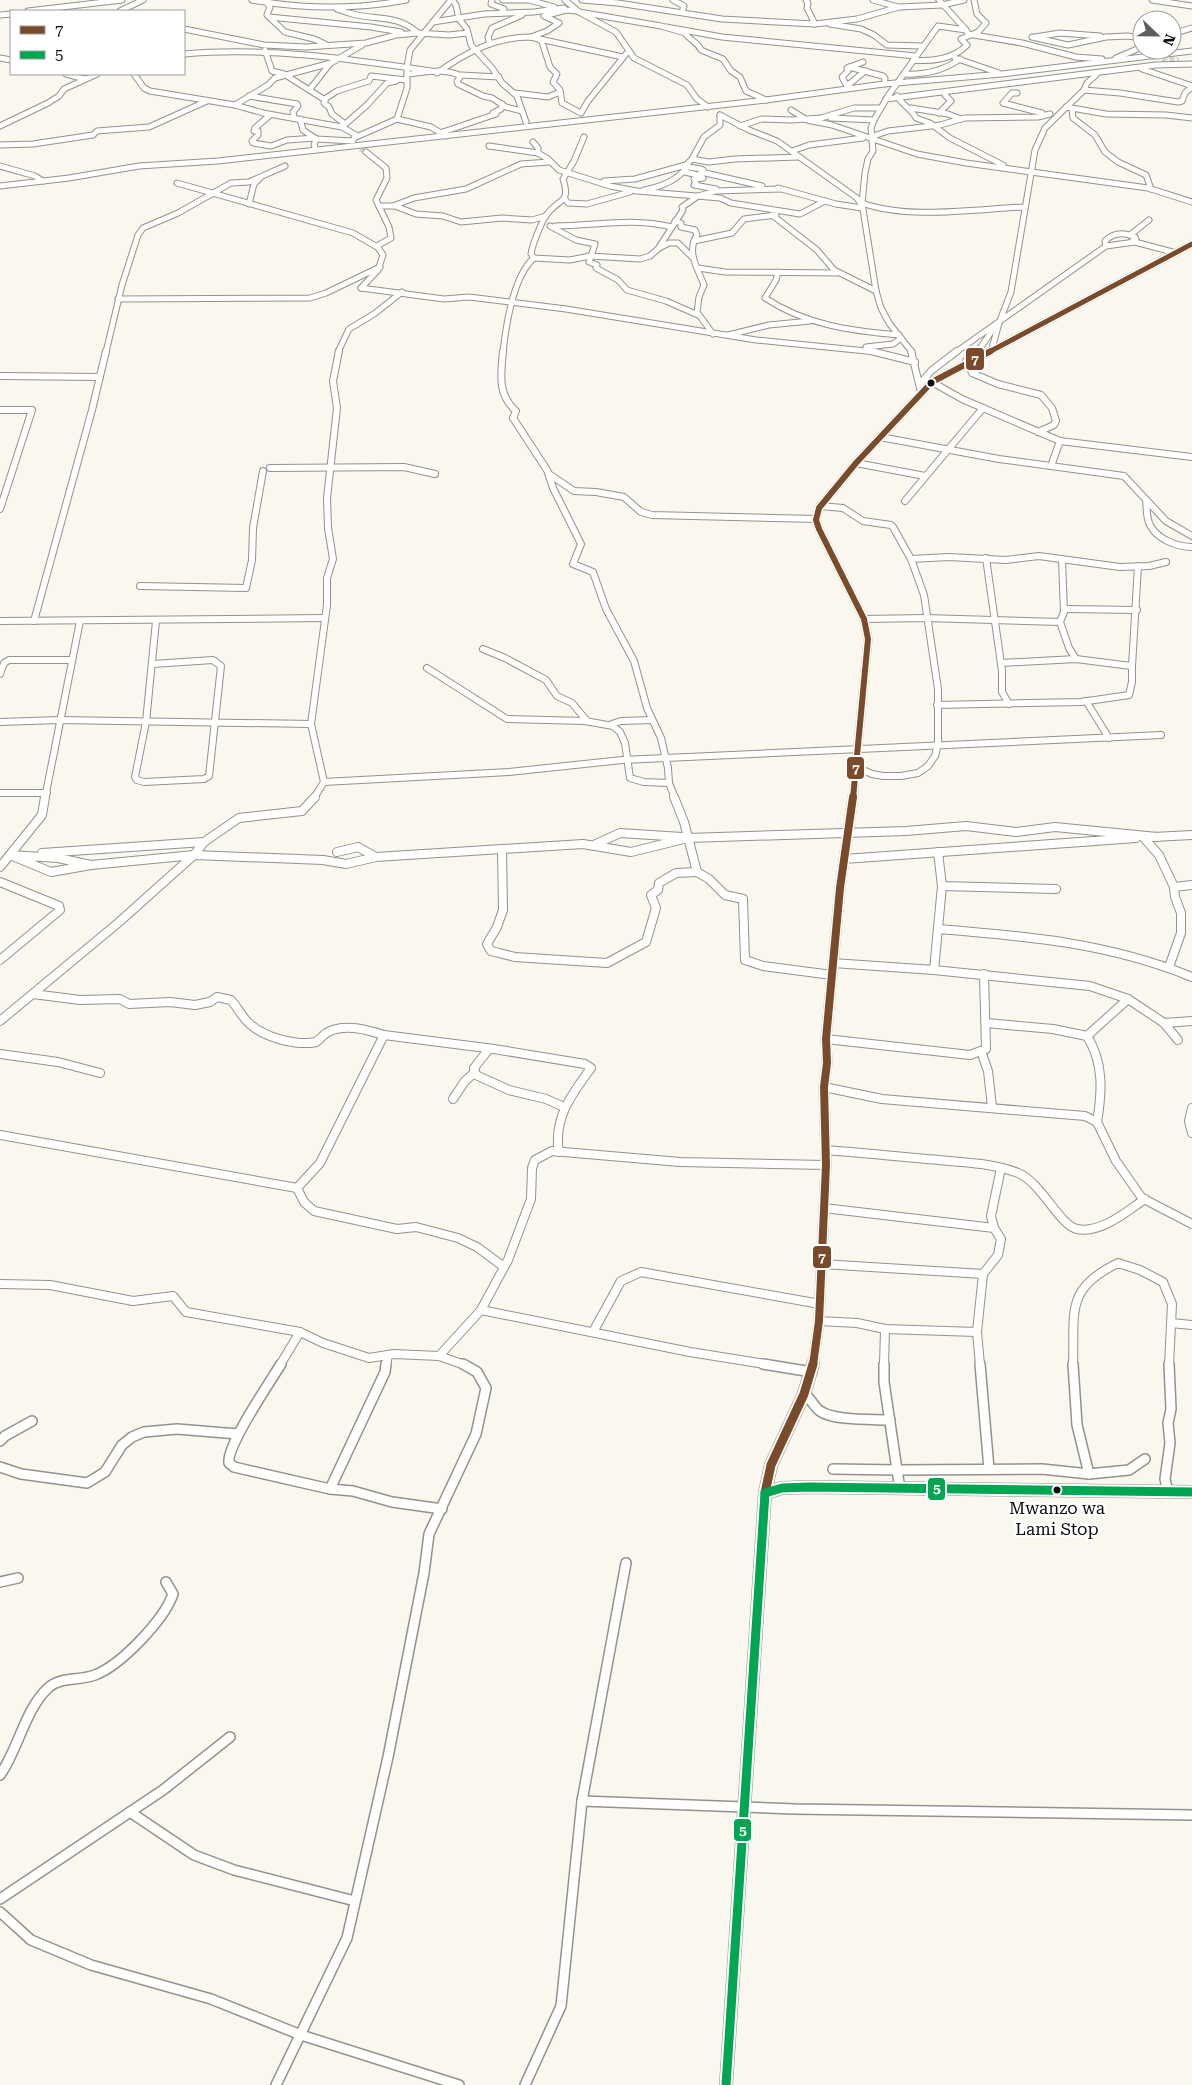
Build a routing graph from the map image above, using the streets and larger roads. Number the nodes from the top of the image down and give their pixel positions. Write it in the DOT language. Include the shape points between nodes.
graph roads {
  1 [pos="81,0"];
  2 [pos="122,0"];
  3 [pos="143,0"];
  4 [pos="252,0"];
  5 [pos="406,0"];
  6 [pos="452,0"];
  7 [pos="492,0"];
  8 [pos="503,0"];
  9 [pos="565,0"];
  10 [pos="582,0"];
  11 [pos="619,0"];
  12 [pos="674,0"];
  13 [pos="688,0"];
  14 [pos="806,0"];
  15 [pos="873,0"];
  16 [pos="964,0"];
  17 [pos="974,0"];
  18 [pos="1152,0"];
  19 [pos="1163,0"];
  20 [pos="588,1"];
  21 [pos="1159,1"];
  22 [pos="1172,1"];
  23 [pos="269,2"];
  24 [pos="609,2"];
  25 [pos="941,2"];
  26 [pos="75,6"];
  27 [pos="684,6"];
  28 [pos="1192,6"];
  29 [pos="899,7"];
  30 [pos="564,8"];
  31 [pos="335,9"];
  32 [pos="37,10"];
  33 [pos="122,10"];
  34 [pos="577,11"];
  35 [pos="529,12"];
  36 [pos="682,12"];
  37 [pos="501,14"];
  38 [pos="269,17"];
  39 [pos="459,19"];
  40 [pos="433,22"];
  41 [pos="815,24"];
  42 [pos="828,24"];
  43 [pos="666,27"];
  44 [pos="185,29"];
  45 [pos="966,30"];
  46 [pos="420,33"];
  47 [pos="467,33"];
  48 [pos="408,34"];
  49 [pos="975,35"];
  50 [pos="531,37"];
  51 [pos="1106,37"];
  52 [pos="1132,37"];
  53 [pos="1032,38"];
  54 [pos="538,39"];
  55 [pos="253,43"];
  56 [pos="366,43"];
  57 [pos="1022,43"];
  58 [pos="490,44"];
  59 [pos="329,46"];
  60 [pos="922,46"];
  61 [pos="842,49"];
  62 [pos="476,50"];
  63 [pos="629,51"];
  64 [pos="1132,51"];
  65 [pos="185,54"];
  66 [pos="267,54"];
  67 [pos="916,56"];
  68 [pos="340,57"];
  69 [pos="948,57"];
  70 [pos="623,58"];
  71 [pos="960,59"];
  72 [pos="1132,59"];
  73 [pos="913,60"];
  74 [pos="1179,60"];
  75 [pos="1192,62"];
  76 [pos="330,64"];
  77 [pos="848,67"];
  78 [pos="407,68"];
  79 [pos="947,68"];
  80 [pos="1142,69"];
  81 [pos="866,71"];
  82 [pos="437,72"];
  83 [pos="284,74"];
  84 [pos="407,74"];
  85 [pos="904,74"];
  86 [pos="927,74"];
  87 [pos="1002,74"];
  88 [pos="70,75"];
  89 [pos="95,75"];
  90 [pos="135,75"];
  91 [pos="460,75"];
  92 [pos="1096,75"];
  93 [pos="499,77"];
  94 [pos="85,79"];
  95 [pos="959,79"];
  96 [pos="403,80"];
  97 [pos="937,81"];
  98 [pos="884,84"];
  99 [pos="895,86"];
  100 [pos="1192,87"];
  101 [pos="310,89"];
  102 [pos="1084,90"];
  103 [pos="560,92"];
  104 [pos="1017,92"];
  105 [pos="515,94"];
  106 [pos="946,95"];
  107 [pos="249,96"];
  108 [pos="897,96"];
  109 [pos="887,97"];
  110 [pos="325,100"];
  111 [pos="766,100"];
  112 [pos="207,101"];
  113 [pos="502,104"];
  114 [pos="235,105"];
  115 [pos="708,107"];
  116 [pos="1066,107"];
  117 [pos="880,108"];
  118 [pos="911,108"];
  119 [pos="1072,108"];
  120 [pos="791,110"];
  121 [pos="522,111"];
  122 [pos="939,113"];
  123 [pos="1050,114"];
  124 [pos="270,115"];
  125 [pos="1058,115"];
  126 [pos="294,118"];
  127 [pos="821,118"];
  128 [pos="1192,118"];
  129 [pos="300,119"];
  130 [pos="397,119"];
  131 [pos="807,120"];
  132 [pos="874,120"];
  133 [pos="961,120"];
  134 [pos="526,122"];
  135 [pos="0,126"];
  136 [pos="344,126"];
  137 [pos="740,126"];
  138 [pos="933,126"];
  139 [pos="445,134"];
  140 [pos="356,135"];
  141 [pos="584,137"];
  142 [pos="316,138"];
  143 [pos="870,138"];
  144 [pos="534,142"];
  145 [pos="0,145"];
  146 [pos="489,146"];
  147 [pos="359,147"];
  148 [pos="316,150"];
  149 [pos="792,150"];
  150 [pos="538,153"];
  151 [pos="801,157"];
  152 [pos="692,159"];
  153 [pos="549,162"];
  154 [pos="0,166"];
  155 [pos="285,166"];
  156 [pos="685,168"];
  157 [pos="1009,168"];
  158 [pos="1030,171"];
  159 [pos="566,172"];
  160 [pos="264,176"];
  161 [pos="590,178"];
  162 [pos="43,181"];
  163 [pos="176,183"];
  164 [pos="0,186"];
  165 [pos="731,189"];
  166 [pos="781,189"];
  167 [pos="1151,189"];
  168 [pos="637,191"];
  169 [pos="212,193"];
  170 [pos="699,196"];
  171 [pos="565,199"];
  172 [pos="825,201"];
  173 [pos="1192,202"];
  174 [pos="249,204"];
  175 [pos="379,206"];
  176 [pos="391,206"];
  177 [pos="862,206"];
  178 [pos="1025,207"];
  179 [pos="800,214"];
  180 [pos="772,215"];
  181 [pos="546,216"];
  182 [pos="1149,220"];
  183 [pos="675,221"];
  184 [pos="542,226"];
  185 [pos="550,226"];
  186 [pos="672,227"];
  187 [pos="1130,234"];
  188 [pos="694,241"];
  189 [pos="1131,242"];
  190 [pos="1192,244"];
  191 [pos="1106,246"];
  192 [pos="377,247"];
  193 [pos="658,249"];
  194 [pos="1176,253"];
  195 [pos="590,256"];
  196 [pos="692,257"];
  197 [pos="534,258"];
  198 [pos="380,267"];
  199 [pos="698,268"];
  200 [pos="778,272"];
  201 [pos="838,273"];
  202 [pos="876,291"];
  203 [pos="402,292"];
  204 [pos="118,299"];
  205 [pos="510,302"];
  206 [pos="698,315"];
  207 [pos="813,321"];
  208 [pos="999,322"];
  209 [pos="713,334"];
  210 [pos="726,335"];
  211 [pos="900,336"];
  212 [pos="850,348"];
  213 [pos="991,352"];
  214 [pos="915,362"];
  215 [pos="966,365"];
  216 [pos="0,376"];
  217 [pos="100,377"];
  218 [pos="932,382"];
  219 [pos="920,388"];
  220 [pos="983,408"];
  221 [pos="0,410"];
  222 [pos="1038,432"];
  223 [pos="880,437"];
  224 [pos="1060,441"];
  225 [pos="946,450"];
  226 [pos="1192,457"];
  227 [pos="856,463"];
  228 [pos="1051,466"];
  229 [pos="331,468"];
  230 [pos="548,472"];
  231 [pos="436,474"];
  232 [pos="925,476"];
  233 [pos="574,491"];
  234 [pos="558,498"];
  235 [pos="1146,500"];
  236 [pos="905,501"];
  237 [pos="820,506"];
  238 [pos="0,509"];
  239 [pos="817,518"];
  240 [pos="1191,534"];
  241 [pos="1192,547"];
  242 [pos="986,558"];
  243 [pos="911,559"];
  244 [pos="1062,560"];
  245 [pos="1166,562"];
  246 [pos="1138,566"];
  247 [pos="140,586"];
  248 [pos="1066,609"];
  249 [pos="1137,610"];
  250 [pos="325,618"];
  251 [pos="926,618"];
  252 [pos="864,619"];
  253 [pos="995,619"];
  254 [pos="0,621"];
  255 [pos="34,621"];
  256 [pos="80,621"];
  257 [pos="156,621"];
  258 [pos="1060,622"];
  259 [pos="483,649"];
  260 [pos="72,660"];
  261 [pos="1076,660"];
  262 [pos="1001,663"];
  263 [pos="153,664"];
  264 [pos="1131,666"];
  265 [pos="427,668"];
  266 [pos="0,674"];
  267 [pos="1086,701"];
  268 [pos="1009,704"];
  269 [pos="937,705"];
  270 [pos="59,720"];
  271 [pos="652,720"];
  272 [pos="587,721"];
  273 [pos="0,722"];
  274 [pos="146,722"];
  275 [pos="216,722"];
  276 [pos="311,724"];
  277 [pos="612,724"];
  278 [pos="1161,735"];
  279 [pos="1109,738"];
  280 [pos="937,746"];
  281 [pos="858,750"];
  282 [pos="665,758"];
  283 [pos="627,760"];
  284 [pos="856,767"];
  285 [pos="324,782"];
  286 [pos="669,783"];
  287 [pos="0,793"];
  288 [pos="46,793"];
  289 [pos="848,833"];
  290 [pos="1192,835"];
  291 [pos="1157,837"];
  292 [pos="688,838"];
  293 [pos="1144,838"];
  294 [pos="204,842"];
  295 [pos="594,845"];
  296 [pos="502,849"];
  297 [pos="337,852"];
  298 [pos="938,852"];
  299 [pos="0,855"];
  300 [pos="10,855"];
  301 [pos="194,855"];
  302 [pos="376,857"];
  303 [pos="844,859"];
  304 [pos="91,865"];
  305 [pos="0,867"];
  306 [pos="697,872"];
  307 [pos="0,882"];
  308 [pos="1192,885"];
  309 [pos="942,886"];
  310 [pos="1174,887"];
  311 [pos="1056,890"];
  312 [pos="938,929"];
  313 [pos="0,960"];
  314 [pos="833,963"];
  315 [pos="1169,966"];
  316 [pos="934,970"];
  317 [pos="984,974"];
  318 [pos="832,975"];
  319 [pos="1192,977"];
  320 [pos="33,994"];
  321 [pos="1128,999"];
  322 [pos="0,1021"];
  323 [pos="1192,1021"];
  324 [pos="986,1023"];
  325 [pos="1164,1024"];
  326 [pos="384,1035"];
  327 [pos="1087,1036"];
  328 [pos="826,1039"];
  329 [pos="1178,1040"];
  330 [pos="489,1049"];
  331 [pos="981,1051"];
  332 [pos="0,1054"];
  333 [pos="475,1072"];
  334 [pos="100,1073"];
  335 [pos="824,1087"];
  336 [pos="453,1099"];
  337 [pos="564,1107"];
  338 [pos="992,1107"];
  339 [pos="1192,1108"];
  340 [pos="1097,1122"];
  341 [pos="1192,1133"];
  342 [pos="0,1135"];
  343 [pos="826,1150"];
  344 [pos="559,1152"];
  345 [pos="826,1165"];
  346 [pos="1002,1168"];
  347 [pos="297,1188"];
  348 [pos="1145,1199"];
  349 [pos="824,1208"];
  350 [pos="1192,1224"];
  351 [pos="994,1228"];
  352 [pos="822,1264"];
  353 [pos="504,1267"];
  354 [pos="983,1274"];
  355 [pos="0,1284"];
  356 [pos="820,1304"];
  357 [pos="481,1310"];
  358 [pos="819,1321"];
  359 [pos="1171,1323"];
  360 [pos="1192,1325"];
  361 [pos="885,1329"];
  362 [pos="300,1332"];
  363 [pos="593,1332"];
  364 [pos="977,1332"];
  365 [pos="388,1355"];
  366 [pos="439,1356"];
  367 [pos="812,1372"];
  368 [pos="804,1394"];
  369 [pos="32,1420"];
  370 [pos="890,1420"];
  371 [pos="238,1434"];
  372 [pos="0,1441"];
  373 [pos="1145,1459"];
  374 [pos="0,1467"];
  375 [pos="833,1468"];
  376 [pos="989,1469"];
  377 [pos="897,1470"];
  378 [pos="1089,1474"];
  379 [pos="330,1489"];
  380 [pos="900,1489"];
  381 [pos="1168,1492"];
  382 [pos="1192,1492"];
  383 [pos="766,1493"];
  384 [pos="442,1509"];
  385 [pos="626,1563"];
  386 [pos="18,1578"];
  387 [pos="0,1582"];
  388 [pos="166,1582"];
  389 [pos="230,1737"];
  390 [pos="0,1774"];
  391 [pos="582,1801"];
  392 [pos="744,1806"];
  393 [pos="130,1812"];
  394 [pos="1192,1815"];
  395 [pos="0,1899"];
  396 [pos="355,1901"];
  397 [pos="0,1912"];
  398 [pos="301,2035"];
  399 [pos="276,2085"];
  400 [pos="459,2085"];
  401 [pos="525,2085"];
  402 [pos="726,2085"];
  1 -- 26 [label="street"];
  2 -- 26 [label="street"];
  3 -- 33 [label="street"];
  4 -- 23 [label="street"];
  5 -- 31 [label="street"];
  6 -- 39 [label="street"];
  6 -- 40 [label="street"];
  7 -- 37 [label="street" via="491,4 503,7"];
  8 -- 30 [label="street" via="529,0"];
  9 -- 34 [label="street"];
  10 -- 20 [label="street"];
  11 -- 24 [label="street"];
  12 -- 27 [label="street"];
  13 -- 27 [label="street"];
  14 -- 41 [label="street"];
  15 -- 29 [label="street"];
  16 -- 25 [label="street"];
  17 -- 49 [label="street" via="977,14 986,23"];
  18 -- 21 [label="street"];
  19 -- 21 [label="street"];
  20 -- 24 [label="street"];
  20 -- 34 [label="street"];
  21 -- 22 [label="street"];
  22 -- 28 [label="street"];
  23 -- 31 [label="street"];
  23 -- 38 [label="street" via="266,13"];
  24 -- 36 [label="street"];
  25 -- 29 [label="street"];
  25 -- 45 [label="street"];
  26 -- 32 [label="street"];
  27 -- 36 [label="street"];
  29 -- 42 [label="street"];
  30 -- 34 [label="street"];
  30 -- 35 [label="street"];
  31 -- 46 [label="street" via="399,21"];
  34 -- 43 [label="street"];
  34 -- 50 [label="street" via="566,10 544,16 559,23 547,32"];
  34 -- 63 [label="street" via="616,32"];
  35 -- 37 [label="street"];
  35 -- 58 [label="street" via="492,28 488,37"];
  36 -- 41 [label="street" via="738,21"];
  37 -- 39 [label="street" via="478,14"];
  38 -- 48 [label="street" via="375,27"];
  38 -- 59 [label="street" via="286,32"];
  39 -- 40 [label="street"];
  39 -- 47 [label="street"];
  40 -- 46 [label="street"];
  41 -- 42 [label="street"];
  42 -- 60 [label="street" via="844,29 862,29 887,44"];
  43 -- 61 [label="street" via="722,37"];
  43 -- 111 [label="street" via="685,34 697,42 701,50 723,59 740,77 744,89"];
  44 -- 55 [label="street"];
  45 -- 49 [label="street" via="968,34"];
  45 -- 60 [label="street" via="938,26"];
  46 -- 47 [label="street"];
  46 -- 48 [label="street"];
  46 -- 78 [label="street" via="410,50"];
  47 -- 62 [label="street"];
  48 -- 56 [label="street"];
  49 -- 57 [label="street"];
  49 -- 69 [label="street" via="961,39 968,45 966,48"];
  51 -- 52 [label="street"];
  51 -- 53 [label="street" via="1060,33"];
  51 -- 53 [label="street" via="1072,45"];
  53 -- 57 [label="street"];
  54 -- 58 [label="street" via="516,36"];
  54 -- 70 [label="street"];
  54 -- 103 [label="street" via="557,74 553,82"];
  55 -- 59 [label="street"];
  55 -- 66 [label="street"];
  56 -- 59 [label="street"];
  56 -- 68 [label="street"];
  57 -- 64 [label="street" via="1089,58 1117,58"];
  58 -- 62 [label="street"];
  60 -- 67 [label="street"];
  61 -- 67 [label="street"];
  61 -- 77 [label="street" via="863,62"];
  62 -- 82 [label="street"];
  62 -- 93 [label="street"];
  63 -- 70 [label="street"];
  63 -- 115 [label="street" via="634,58 687,85"];
  65 -- 66 [label="street"];
  66 -- 68 [label="street"];
  66 -- 83 [label="street" via="272,71"];
  67 -- 73 [label="street"];
  68 -- 76 [label="street"];
  68 -- 78 [label="street"];
  69 -- 71 [label="street"];
  69 -- 73 [label="street"];
  70 -- 103 [label="street" via="581,113 563,104"];
  71 -- 79 [label="street"];
  71 -- 87 [label="street"];
  72 -- 87 [label="street"];
  73 -- 85 [label="street"];
  74 -- 75 [label="street"];
  75 -- 108 [label="street"];
  76 -- 83 [label="street"];
  76 -- 101 [label="street"];
  77 -- 81 [label="street"];
  77 -- 81 [label="street" via="842,76 847,86"];
  78 -- 82 [label="street"];
  78 -- 84 [label="street"];
  79 -- 86 [label="street"];
  79 -- 95 [label="street" via="954,70 952,75"];
  80 -- 100 [label="street"];
  81 -- 98 [label="street" via="885,77"];
  82 -- 84 [label="street"];
  82 -- 91 [label="street"];
  83 -- 101 [label="street"];
  83 -- 107 [label="street"];
  84 -- 96 [label="street"];
  85 -- 86 [label="street"];
  85 -- 99 [label="street"];
  86 -- 97 [label="street"];
  87 -- 95 [label="street"];
  88 -- 94 [label="street"];
  89 -- 94 [label="street"];
  90 -- 112 [label="street" via="150,92"];
  91 -- 93 [label="street"];
  91 -- 113 [label="street" via="458,84"];
  92 -- 102 [label="street"];
  93 -- 105 [label="street"];
  94 -- 135 [label="street" via="64,89 48,103"];
  95 -- 97 [label="street"];
  96 -- 110 [label="street" via="371,76 369,81 334,93"];
  96 -- 130 [label="street" via="407,88"];
  96 -- 136 [label="street" via="387,83"];
  97 -- 99 [label="street"];
  98 -- 99 [label="street"];
  98 -- 111 [label="street"];
  99 -- 109 [label="street"];
  100 -- 102 [label="street" via="1178,102"];
  101 -- 110 [label="street"];
  102 -- 116 [label="street"];
  103 -- 105 [label="street" via="548,97"];
  104 -- 123 [label="street" via="1004,103"];
  105 -- 121 [label="street"];
  106 -- 122 [label="street" via="951,101"];
  107 -- 114 [label="street"];
  107 -- 126 [label="street" via="297,104"];
  108 -- 109 [label="street"];
  108 -- 118 [label="street"];
  109 -- 117 [label="street"];
  110 -- 136 [label="street" via="330,112"];
  111 -- 115 [label="street"];
  112 -- 114 [label="street"];
  112 -- 145 [label="street" via="144,128 97,131 93,135 32,144"];
  113 -- 121 [label="street"];
  113 -- 139 [label="street" via="501,109 493,113 496,114"];
  114 -- 124 [label="street"];
  115 -- 139 [label="street"];
  116 -- 119 [label="street"];
  116 -- 125 [label="street"];
  117 -- 127 [label="street" via="854,108"];
  117 -- 132 [label="street"];
  118 -- 122 [label="street"];
  118 -- 138 [label="street" via="914,115"];
  119 -- 128 [label="street" via="1106,114"];
  119 -- 167 [label="street" via="1073,118 1094,135 1105,152 1146,175"];
  120 -- 131 [label="street"];
  121 -- 134 [label="street"];
  122 -- 133 [label="street"];
  123 -- 125 [label="street"];
  123 -- 133 [label="street"];
  124 -- 126 [label="street"];
  124 -- 142 [label="street" via="255,128 258,135 253,143 271,146 287,140"];
  125 -- 158 [label="street" via="1042,132"];
  126 -- 129 [label="street"];
  127 -- 131 [label="street"];
  127 -- 132 [label="street"];
  129 -- 136 [label="street"];
  129 -- 142 [label="street" via="303,130"];
  130 -- 139 [label="street"];
  130 -- 140 [label="street"];
  131 -- 137 [label="street" via="762,119"];
  131 -- 143 [label="street"];
  132 -- 143 [label="street"];
  133 -- 138 [label="street"];
  136 -- 140 [label="street"];
  137 -- 149 [label="street"];
  137 -- 152 [label="street" via="720,115 720,125 704,138"];
  138 -- 143 [label="street" via="888,132"];
  138 -- 157 [label="street"];
  139 -- 147 [label="street"];
  140 -- 147 [label="street"];
  141 -- 159 [label="street" via="574,162"];
  142 -- 147 [label="street"];
  142 -- 148 [label="street"];
  143 -- 149 [label="street"];
  143 -- 157 [label="street" via="917,154"];
  143 -- 177 [label="street" via="873,151 866,171"];
  144 -- 150 [label="street"];
  146 -- 150 [label="street"];
  147 -- 148 [label="street"];
  147 -- 175 [label="street" via="386,168 388,178 376,197"];
  148 -- 162 [label="street" via="140,166"];
  149 -- 151 [label="street"];
  150 -- 153 [label="street"];
  151 -- 152 [label="street" via="735,158 710,162"];
  151 -- 177 [label="street" via="857,198"];
  152 -- 156 [label="street"];
  153 -- 159 [label="street"];
  153 -- 176 [label="street" via="521,164 466,189 414,198"];
  154 -- 162 [label="street"];
  155 -- 160 [label="street"];
  156 -- 161 [label="street" via="626,180"];
  156 -- 165 [label="street" via="702,176 694,180 694,185"];
  156 -- 166 [label="street"];
  156 -- 168 [label="street" via="661,186"];
  157 -- 158 [label="street"];
  158 -- 167 [label="street"];
  158 -- 178 [label="street"];
  159 -- 161 [label="street"];
  159 -- 171 [label="street" via="563,179 568,192"];
  160 -- 169 [label="street" via="249,182 231,183"];
  160 -- 174 [label="street" via="254,184"];
  161 -- 168 [label="street"];
  162 -- 164 [label="street"];
  163 -- 169 [label="street"];
  165 -- 166 [label="street"];
  165 -- 170 [label="street"];
  166 -- 172 [label="street"];
  167 -- 173 [label="street"];
  168 -- 170 [label="street"];
  168 -- 171 [label="street" via="580,205 568,203"];
  169 -- 174 [label="street"];
  169 -- 204 [label="street" via="143,228"];
  170 -- 179 [label="street"];
  170 -- 183 [label="street" via="682,207"];
  171 -- 181 [label="street"];
  172 -- 177 [label="street"];
  172 -- 179 [label="street"];
  174 -- 192 [label="street" via="353,233"];
  175 -- 176 [label="street"];
  175 -- 192 [label="street" via="391,238"];
  176 -- 181 [label="street" via="461,222 502,218 532,220"];
  177 -- 178 [label="street" via="896,211"];
  177 -- 202 [label="street"];
  178 -- 208 [label="street" via="1011,292"];
  179 -- 180 [label="street"];
  180 -- 188 [label="street" via="744,219 732,233 719,232"];
  180 -- 201 [label="street" via="817,250"];
  181 -- 184 [label="street"];
  182 -- 187 [label="street"];
  183 -- 186 [label="street"];
  183 -- 188 [label="street" via="681,227 696,230"];
  184 -- 185 [label="street"];
  184 -- 197 [label="street" via="532,247"];
  185 -- 186 [label="street" via="584,226 617,220"];
  185 -- 195 [label="street" via="576,240 595,244"];
  186 -- 193 [label="street"];
  187 -- 189 [label="street" via="1136,239"];
  187 -- 191 [label="street" via="1112,235 1105,241"];
  188 -- 196 [label="street"];
  189 -- 191 [label="street"];
  189 -- 194 [label="street"];
  190 -- 194 [label="street"];
  191 -- 208 [label="street"];
  192 -- 198 [label="street" via="383,255"];
  193 -- 195 [label="street" via="650,256 636,260"];
  193 -- 196 [label="street" via="662,250 650,251 678,243"];
  194 -- 213 [label="street"];
  195 -- 197 [label="street" via="570,260"];
  195 -- 206 [label="street" via="589,262 618,280 627,290 666,301"];
  196 -- 199 [label="street"];
  197 -- 205 [label="street" via="525,265"];
  198 -- 203 [label="street" via="361,288"];
  198 -- 204 [label="street" via="310,298"];
  199 -- 200 [label="street" via="720,272"];
  199 -- 206 [label="street" via="704,288 699,297"];
  200 -- 201 [label="street"];
  200 -- 207 [label="street" via="765,298"];
  201 -- 202 [label="street"];
  202 -- 211 [label="street" via="884,316"];
  203 -- 205 [label="street" via="444,300 469,297"];
  203 -- 229 [label="street" via="349,329 344,338 334,369 337,408"];
  204 -- 217 [label="street"];
  205 -- 209 [label="street"];
  205 -- 230 [label="street" via="501,390 507,403 516,411 513,418"];
  206 -- 209 [label="street"];
  207 -- 210 [label="street" via="769,325"];
  207 -- 211 [label="street"];
  208 -- 213 [label="street"];
  208 -- 215 [label="street" via="981,347 967,359"];
  208 -- 219 [label="street" via="938,365"];
  209 -- 210 [label="street"];
  210 -- 212 [label="street"];
  211 -- 212 [label="street" via="886,346"];
  211 -- 214 [label="street"];
  212 -- 214 [label="street"];
  213 -- 215 [label="street"];
  214 -- 219 [label="street"];
  215 -- 218 [label="street"];
  215 -- 222 [label="street" via="972,373 998,384 1044,397 1056,421"];
  216 -- 217 [label="street"];
  217 -- 255 [label="street"];
  218 -- 219 [label="street"];
  218 -- 220 [label="street"];
  219 -- 223 [label="street"];
  220 -- 222 [label="street"];
  220 -- 225 [label="street"];
  221 -- 238 [label="street" via="32,410"];
  222 -- 224 [label="street"];
  223 -- 225 [label="street"];
  223 -- 227 [label="street"];
  224 -- 226 [label="street"];
  224 -- 228 [label="street"];
  225 -- 228 [label="street"];
  225 -- 232 [label="street"];
  227 -- 232 [label="street"];
  227 -- 237 [label="street"];
  228 -- 235 [label="street" via="1124,476"];
  229 -- 231 [label="street" via="404,467"];
  229 -- 247 [label="street" via="266,470 252,528 252,560 246,588"];
  229 -- 250 [label="street" via="328,528 333,559 327,578"];
  230 -- 233 [label="street"];
  230 -- 234 [label="street"];
  232 -- 236 [label="street"];
  233 -- 234 [label="street"];
  233 -- 239 [label="street" via="624,496 641,512 652,515"];
  234 -- 271 [label="street" via="581,544 573,564 593,572 606,609 634,661"];
  235 -- 240 [label="street" via="1166,521"];
  235 -- 241 [label="street" via="1150,524 1173,544"];
  237 -- 239 [label="street"];
  237 -- 243 [label="street" via="842,508 863,521 891,525"];
  239 -- 252 [label="street" via="819,529"];
  242 -- 243 [label="street" via="948,556"];
  242 -- 244 [label="street" via="1006,560 1039,556"];
  242 -- 253 [label="street"];
  243 -- 251 [label="street" via="924,595"];
  244 -- 246 [label="street"];
  244 -- 258 [label="street" via="1064,612"];
  245 -- 246 [label="street"];
  246 -- 249 [label="street"];
  248 -- 249 [label="street"];
  249 -- 264 [label="street"];
  250 -- 257 [label="street"];
  250 -- 276 [label="street"];
  251 -- 252 [label="street"];
  251 -- 253 [label="street"];
  251 -- 269 [label="street" via="938,689"];
  252 -- 281 [label="street" via="868,639"];
  253 -- 258 [label="street"];
  253 -- 262 [label="street"];
  254 -- 255 [label="street"];
  255 -- 256 [label="street"];
  256 -- 257 [label="street"];
  256 -- 260 [label="street"];
  257 -- 263 [label="street"];
  258 -- 261 [label="street"];
  259 -- 272 [label="street" via="546,680 557,696 572,703"];
  260 -- 266 [label="street" via="9,660 4,663"];
  260 -- 270 [label="street"];
  261 -- 262 [label="street"];
  261 -- 264 [label="street"];
  262 -- 268 [label="street" via="1002,692"];
  263 -- 274 [label="street"];
  263 -- 275 [label="street" via="213,660 219,663"];
  264 -- 267 [label="street" via="1134,686 1129,695"];
  265 -- 272 [label="street" via="507,719 518,722"];
  267 -- 268 [label="street"];
  267 -- 279 [label="street"];
  268 -- 269 [label="street"];
  269 -- 280 [label="street"];
  270 -- 273 [label="street"];
  270 -- 274 [label="street"];
  270 -- 288 [label="street"];
  271 -- 277 [label="street"];
  271 -- 282 [label="street" via="661,738"];
  272 -- 277 [label="street"];
  274 -- 275 [label="street"];
  274 -- 275 [label="street" via="135,772 137,780 144,782 204,780 209,776"];
  275 -- 276 [label="street"];
  276 -- 285 [label="street"];
  277 -- 283 [label="street" via="620,731"];
  278 -- 279 [label="street"];
  279 -- 280 [label="street"];
  280 -- 281 [label="street"];
  280 -- 284 [label="street" via="932,761 919,773 876,777"];
  281 -- 282 [label="street"];
  281 -- 284 [label="street"];
  282 -- 283 [label="street"];
  282 -- 286 [label="street"];
  283 -- 285 [label="street" via="512,771"];
  283 -- 286 [label="street" via="630,778"];
  284 -- 289 [label="street"];
  285 -- 294 [label="street" via="302,811 239,818"];
  286 -- 292 [label="street"];
  287 -- 288 [label="street"];
  288 -- 300 [label="street" via="42,815"];
  289 -- 291 [label="street" via="966,826 1016,832 1055,827"];
  289 -- 292 [label="street"];
  289 -- 303 [label="street"];
  290 -- 291 [label="street"];
  291 -- 293 [label="street"];
  292 -- 295 [label="street" via="631,852"];
  292 -- 295 [label="street" via="620,834"];
  292 -- 306 [label="street"];
  293 -- 298 [label="street"];
  293 -- 310 [label="street" via="1155,845"];
  294 -- 300 [label="street"];
  294 -- 301 [label="street"];
  295 -- 296 [label="street"];
  296 -- 302 [label="street"];
  296 -- 306 [label="street" via="503,910 487,944 491,951 515,957 607,963 646,942 656,908 651,895 658,890 659,883 668,875"];
  297 -- 302 [label="street" via="358,847"];
  298 -- 303 [label="street"];
  298 -- 309 [label="street"];
  299 -- 300 [label="street"];
  300 -- 304 [label="street" via="58,858"];
  300 -- 304 [label="street" via="51,872"];
  300 -- 305 [label="street"];
  301 -- 302 [label="street" via="323,860 346,864"];
  301 -- 304 [label="street"];
  301 -- 320 [label="street"];
  303 -- 314 [label="street"];
  306 -- 318 [label="street" via="725,895 743,899 745,960 763,966"];
  307 -- 313 [label="street" via="51,902 60,910"];
  308 -- 310 [label="street"];
  309 -- 311 [label="street"];
  309 -- 312 [label="street"];
  310 -- 315 [label="street" via="1182,921 1176,951"];
  312 -- 315 [label="street" via="1093,946"];
  312 -- 316 [label="street"];
  314 -- 316 [label="street"];
  314 -- 318 [label="street"];
  315 -- 319 [label="street"];
  316 -- 317 [label="street"];
  317 -- 321 [label="street" via="1090,986"];
  317 -- 324 [label="street"];
  318 -- 328 [label="street"];
  320 -- 322 [label="street"];
  320 -- 326 [label="street" via="80,1000 120,999 129,1004 170,1002 195,1005 217,997 232,1000 252,1027 290,1041 316,1042 334,1029 368,1029"];
  321 -- 325 [label="street"];
  321 -- 327 [label="street"];
  323 -- 325 [label="street"];
  324 -- 327 [label="street" via="1053,1029"];
  324 -- 331 [label="street" via="986,1049"];
  325 -- 329 [label="street"];
  326 -- 330 [label="street"];
  326 -- 347 [label="street" via="320,1163"];
  327 -- 340 [label="street" via="1095,1046 1100,1062"];
  328 -- 331 [label="street" via="970,1055"];
  328 -- 335 [label="street"];
  330 -- 333 [label="street" via="474,1068"];
  330 -- 337 [label="street" via="585,1064 590,1068"];
  331 -- 338 [label="street" via="988,1071"];
  332 -- 334 [label="street" via="58,1062"];
  333 -- 336 [label="street"];
  333 -- 337 [label="street" via="476,1076 509,1090"];
  335 -- 338 [label="street" via="882,1099"];
  335 -- 343 [label="street"];
  337 -- 344 [label="street" via="555,1138"];
  338 -- 340 [label="street" via="1086,1116"];
  339 -- 341 [label="street"];
  340 -- 348 [label="street" via="1116,1161"];
  342 -- 347 [label="street"];
  343 -- 345 [label="street"];
  343 -- 346 [label="street"];
  344 -- 345 [label="street" via="680,1162"];
  344 -- 353 [label="street" via="552,1151 535,1160 531,1199"];
  345 -- 349 [label="street"];
  346 -- 348 [label="street" via="1019,1173 1042,1191 1058,1214 1075,1229 1087,1230 1107,1222"];
  346 -- 351 [label="street" via="991,1216"];
  347 -- 353 [label="street" via="304,1202 314,1211 397,1229 416,1227 458,1238 477,1247"];
  348 -- 350 [label="street"];
  349 -- 351 [label="street"];
  349 -- 352 [label="street"];
  351 -- 354 [label="street" via="1002,1239 998,1256"];
  352 -- 354 [label="street"];
  352 -- 356 [label="street"];
  353 -- 357 [label="street"];
  354 -- 364 [label="street"];
  355 -- 362 [label="street" via="50,1285 133,1301 173,1296 186,1312"];
  356 -- 358 [label="street"];
  356 -- 363 [label="street" via="641,1272 621,1281"];
  357 -- 363 [label="street"];
  357 -- 366 [label="street"];
  358 -- 361 [label="street"];
  358 -- 367 [label="street"];
  359 -- 360 [label="street"];
  359 -- 378 [label="street" via="1172,1304 1163,1282 1125,1264 1118,1263 1099,1272 1085,1284 1076,1298 1073,1377 1077,1425"];
  359 -- 381 [label="street" via="1170,1443 1165,1479"];
  361 -- 364 [label="street"];
  361 -- 370 [label="street" via="884,1382"];
  362 -- 365 [label="street" via="369,1358"];
  362 -- 371 [label="street"];
  363 -- 367 [label="street"];
  364 -- 376 [label="street"];
  365 -- 366 [label="street"];
  365 -- 379 [label="street" via="385,1372"];
  366 -- 384 [label="street" via="477,1372 486,1388 476,1434"];
  367 -- 368 [label="street"];
  368 -- 370 [label="street" via="812,1398 819,1411 825,1413"];
  368 -- 383 [label="street" via="771,1465"];
  369 -- 372 [label="street"];
  370 -- 377 [label="street"];
  371 -- 374 [label="street" via="168,1430 141,1433 121,1445 108,1470 87,1483 21,1474"];
  371 -- 379 [label="street" via="228,1458 234,1467"];
  373 -- 378 [label="street" via="1128,1470"];
  375 -- 377 [label="street"];
  376 -- 377 [label="street"];
  376 -- 378 [label="street" via="1042,1469"];
  377 -- 380 [label="street"];
  379 -- 384 [label="street"];
  380 -- 381 [label="street"];
  380 -- 383 [label="street" via="791,1488"];
  381 -- 382 [label="street"];
  383 -- 392 [label="street"];
  384 -- 396 [label="street" via="429,1534 388,1757"];
  385 -- 391 [label="street"];
  386 -- 387 [label="street"];
  388 -- 390 [label="street" via="173,1594 167,1609 111,1665 94,1675 59,1680 48,1688"];
  389 -- 393 [label="street" via="164,1790"];
  391 -- 392 [label="street"];
  391 -- 401 [label="street" via="561,2006"];
  392 -- 394 [label="street"];
  392 -- 402 [label="street"];
  393 -- 395 [label="street"];
  393 -- 396 [label="street" via="194,1855 234,1870"];
  396 -- 398 [label="street" via="347,1938"];
  397 -- 398 [label="street" via="31,1940 91,1965 211,1999"];
  398 -- 399 [label="street"];
  398 -- 400 [label="street"];
}
